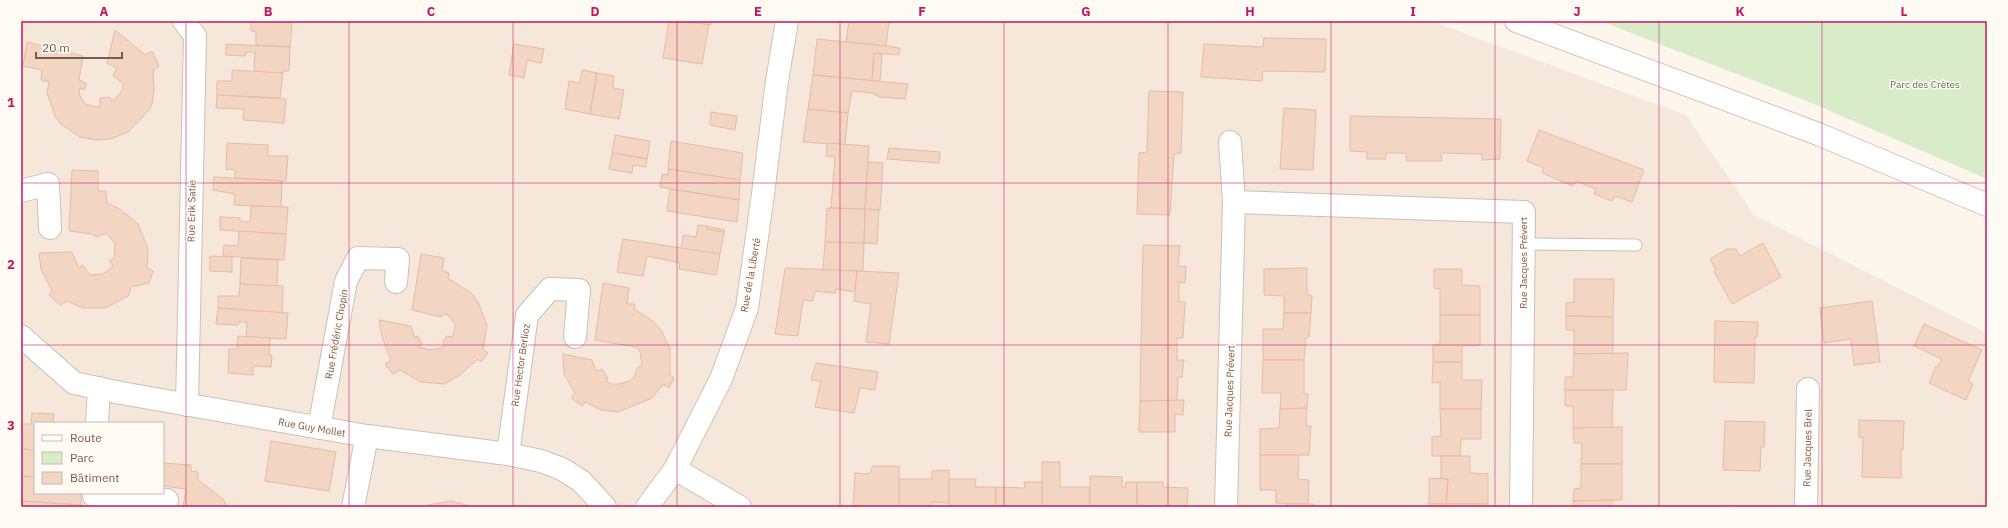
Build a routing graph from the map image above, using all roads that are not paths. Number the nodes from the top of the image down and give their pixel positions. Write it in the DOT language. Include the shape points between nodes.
graph roads {
  1 [pos="184,21"];
  2 [pos="787,21"];
  3 [pos="1516,21"];
  4 [pos="1230,142"];
  5 [pos="21,191"];
  6 [pos="1234,202"];
  7 [pos="1987,205"];
  8 [pos="50,228"];
  9 [pos="1523,244"];
  10 [pos="1636,245"];
  11 [pos="396,282"];
  12 [pos="21,336"];
  13 [pos="575,337"];
  14 [pos="99,388"];
  15 [pos="1808,389"];
  16 [pos="187,405"];
  17 [pos="97,422"];
  18 [pos="319,428"];
  19 [pos="367,436"];
  20 [pos="508,454"];
  21 [pos="675,469"];
  22 [pos="94,499"];
  23 [pos="167,500"];
  24 [pos="353,507"];
  25 [pos="605,507"];
  26 [pos="647,507"];
  27 [pos="740,507"];
  28 [pos="1226,507"];
  29 [pos="1521,507"];
  30 [pos="1806,507"];
  1 -- 16 [label="street, Rue Erik Satie" via="195,36"];
  2 -- 21 [label="street, Rue de la Liberté" via="776,81 747,308 721,379"];
  3 -- 7 [label="street" via="1818,134"];
  4 -- 6 [label="street, Rue Jacques Prévert"];
  5 -- 8 [label="street" via="48,184"];
  6 -- 9 [label="street, Rue Jacques Prévert" via="1524,212"];
  6 -- 28 [label="street, Rue Jacques Prévert"];
  9 -- 10 [label="lane"];
  9 -- 29 [label="street, Rue Jacques Prévert"];
  11 -- 18 [label="street, Rue Frédéric Chopin" via="398,259 358,258 346,281"];
  12 -- 14 [label="street, Rue Guy Mollet" via="74,383"];
  13 -- 20 [label="street, Rue Hector Berlioz" via="579,290 550,289 526,315"];
  14 -- 16 [label="street, Rue Guy Mollet"];
  14 -- 17 [label="street"];
  15 -- 30 [label="street, Rue Jacques Brel"];
  16 -- 18 [label="street, Rue Guy Mollet"];
  18 -- 19 [label="street, Rue Guy Mollet"];
  19 -- 20 [label="street, Rue Guy Mollet"];
  19 -- 24 [label="street"];
  20 -- 25 [label="street, Rue Guy Mollet" via="541,461 562,469 581,481"];
  21 -- 26 [label="street, Rue de la Liberté"];
  21 -- 27 [label="street"];
  22 -- 23 [label="street"];
}
